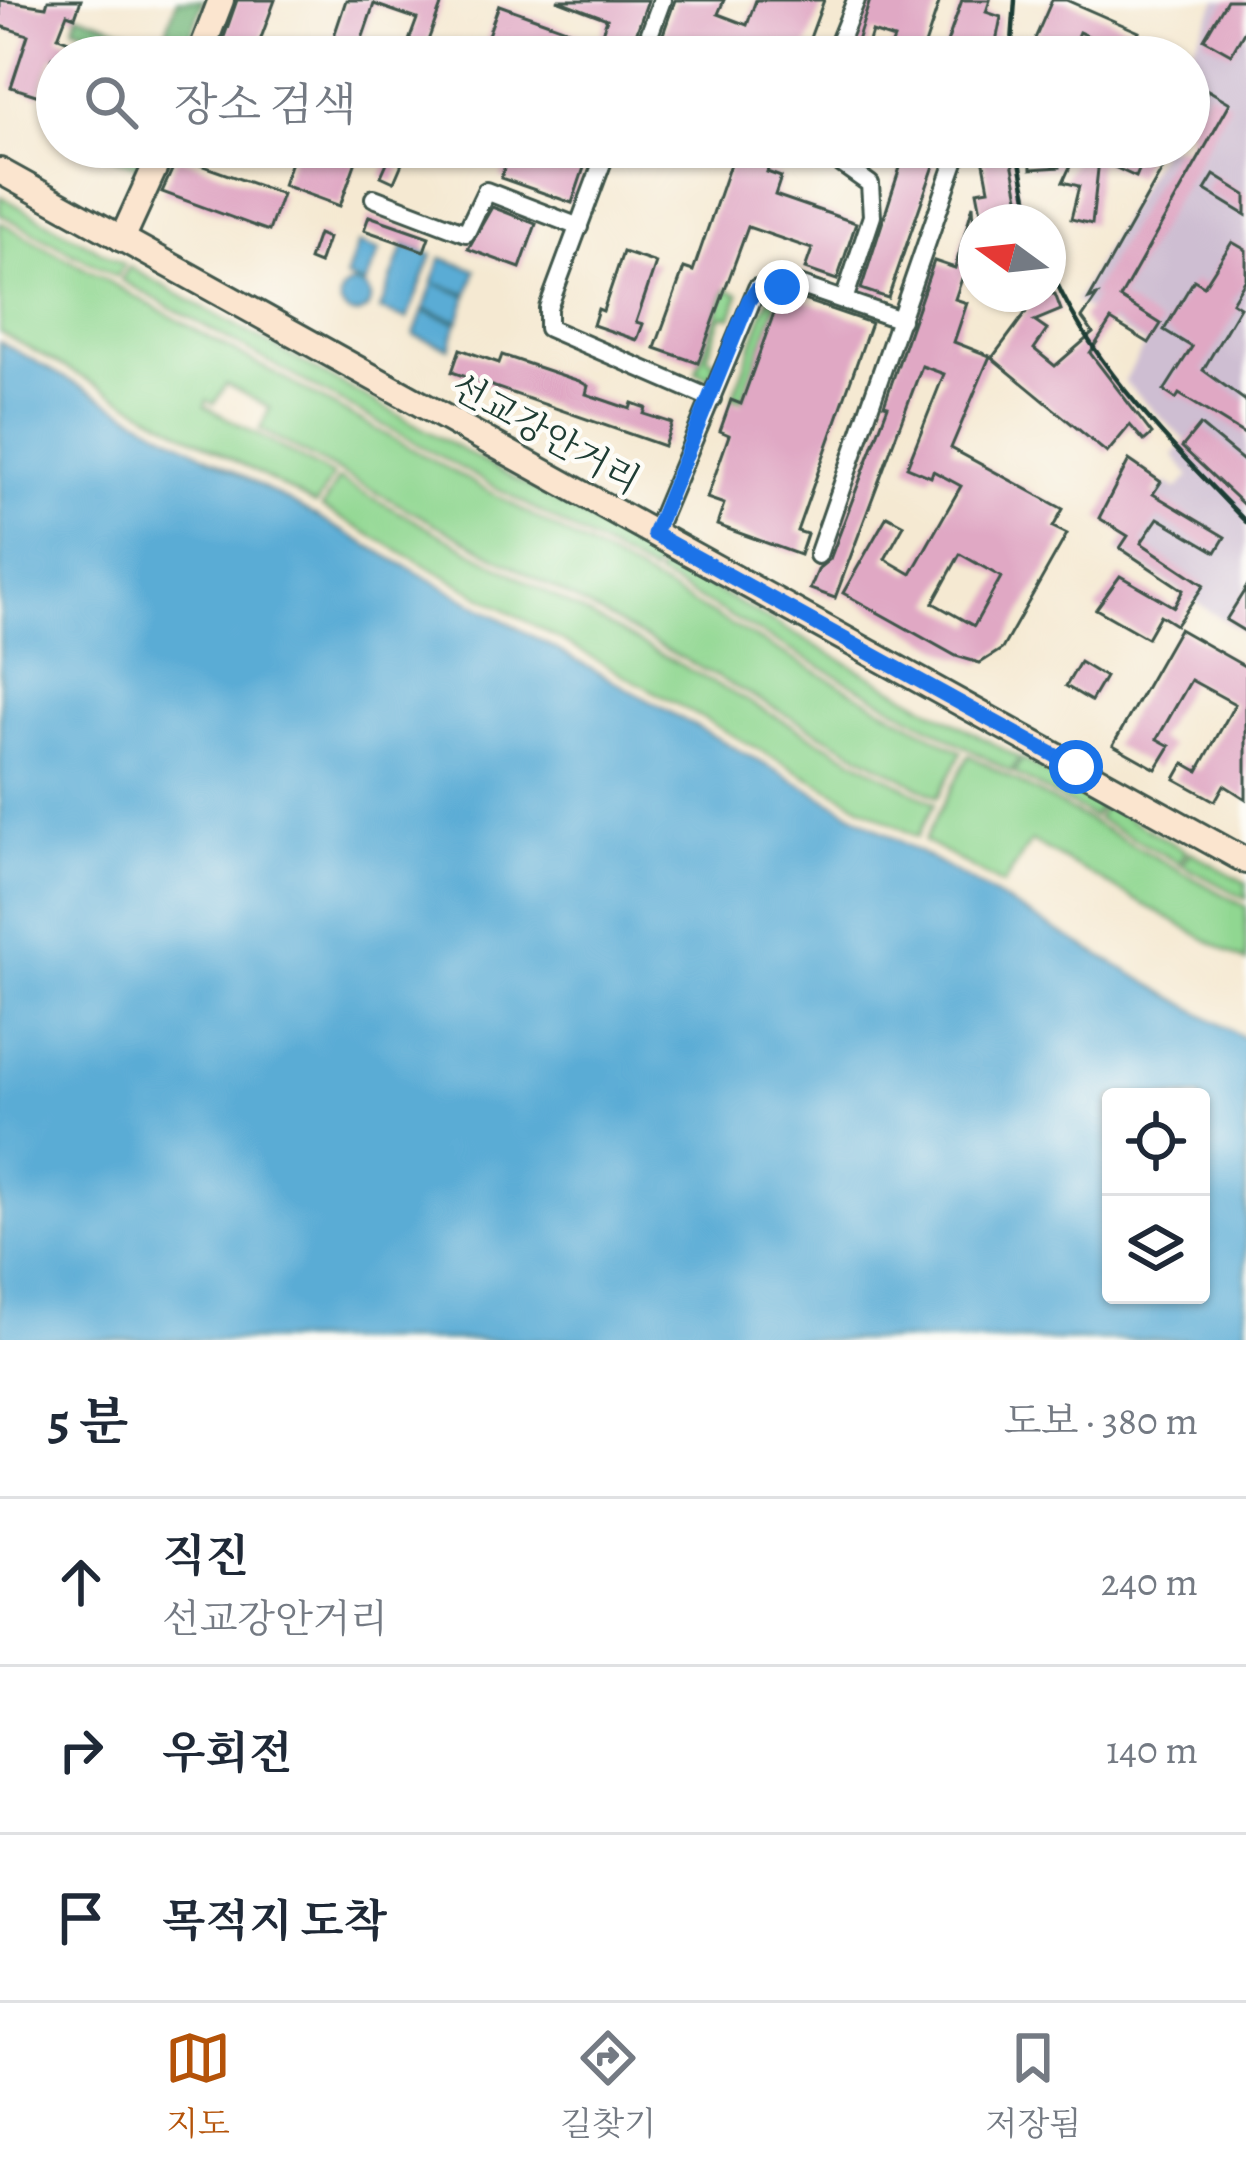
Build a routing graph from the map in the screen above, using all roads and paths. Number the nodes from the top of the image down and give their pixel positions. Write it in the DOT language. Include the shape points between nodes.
graph roads {
  1 [pos="221,0"];
  2 [pos="662,0"];
  3 [pos="856,0"];
  4 [pos="207,36"];
  5 [pos="649,36"];
  6 [pos="841,36"];
  7 [pos="154,168"];
  8 [pos="600,168"];
  9 [pos="848,168"];
  10 [pos="953,168"];
  11 [pos="0,171"];
  12 [pos="374,198"];
  13 [pos="579,227"];
  14 [pos="122,239"];
  15 [pos="844,299"];
  16 [pos="901,320"];
  17 [pos="712,400"];
  18 [pos="654,534"];
  19 [pos="818,555"];
  20 [pos="1246,862"];
  1 -- 4 [label="main road"];
  2 -- 5 [label="street"];
  3 -- 6 [label="street"];
  7 -- 14 [label="main road"];
  8 -- 13 [label="street"];
  9 -- 15 [label="street" via="870,184 872,216"];
  10 -- 16 [label="street"];
  11 -- 14 [label="main road, 선교강안거리"];
  12 -- 13 [label="street" via="466,232 486,191"];
  13 -- 17 [label="street" via="548,328"];
  14 -- 18 [label="main road, 선교강안거리"];
  15 -- 16 [label="street"];
  15 -- 17 [label="street" via="788,283 758,288"];
  16 -- 19 [label="street"];
  17 -- 18 [label="street"];
  18 -- 20 [label="main road, 선교강안거리"];
}
